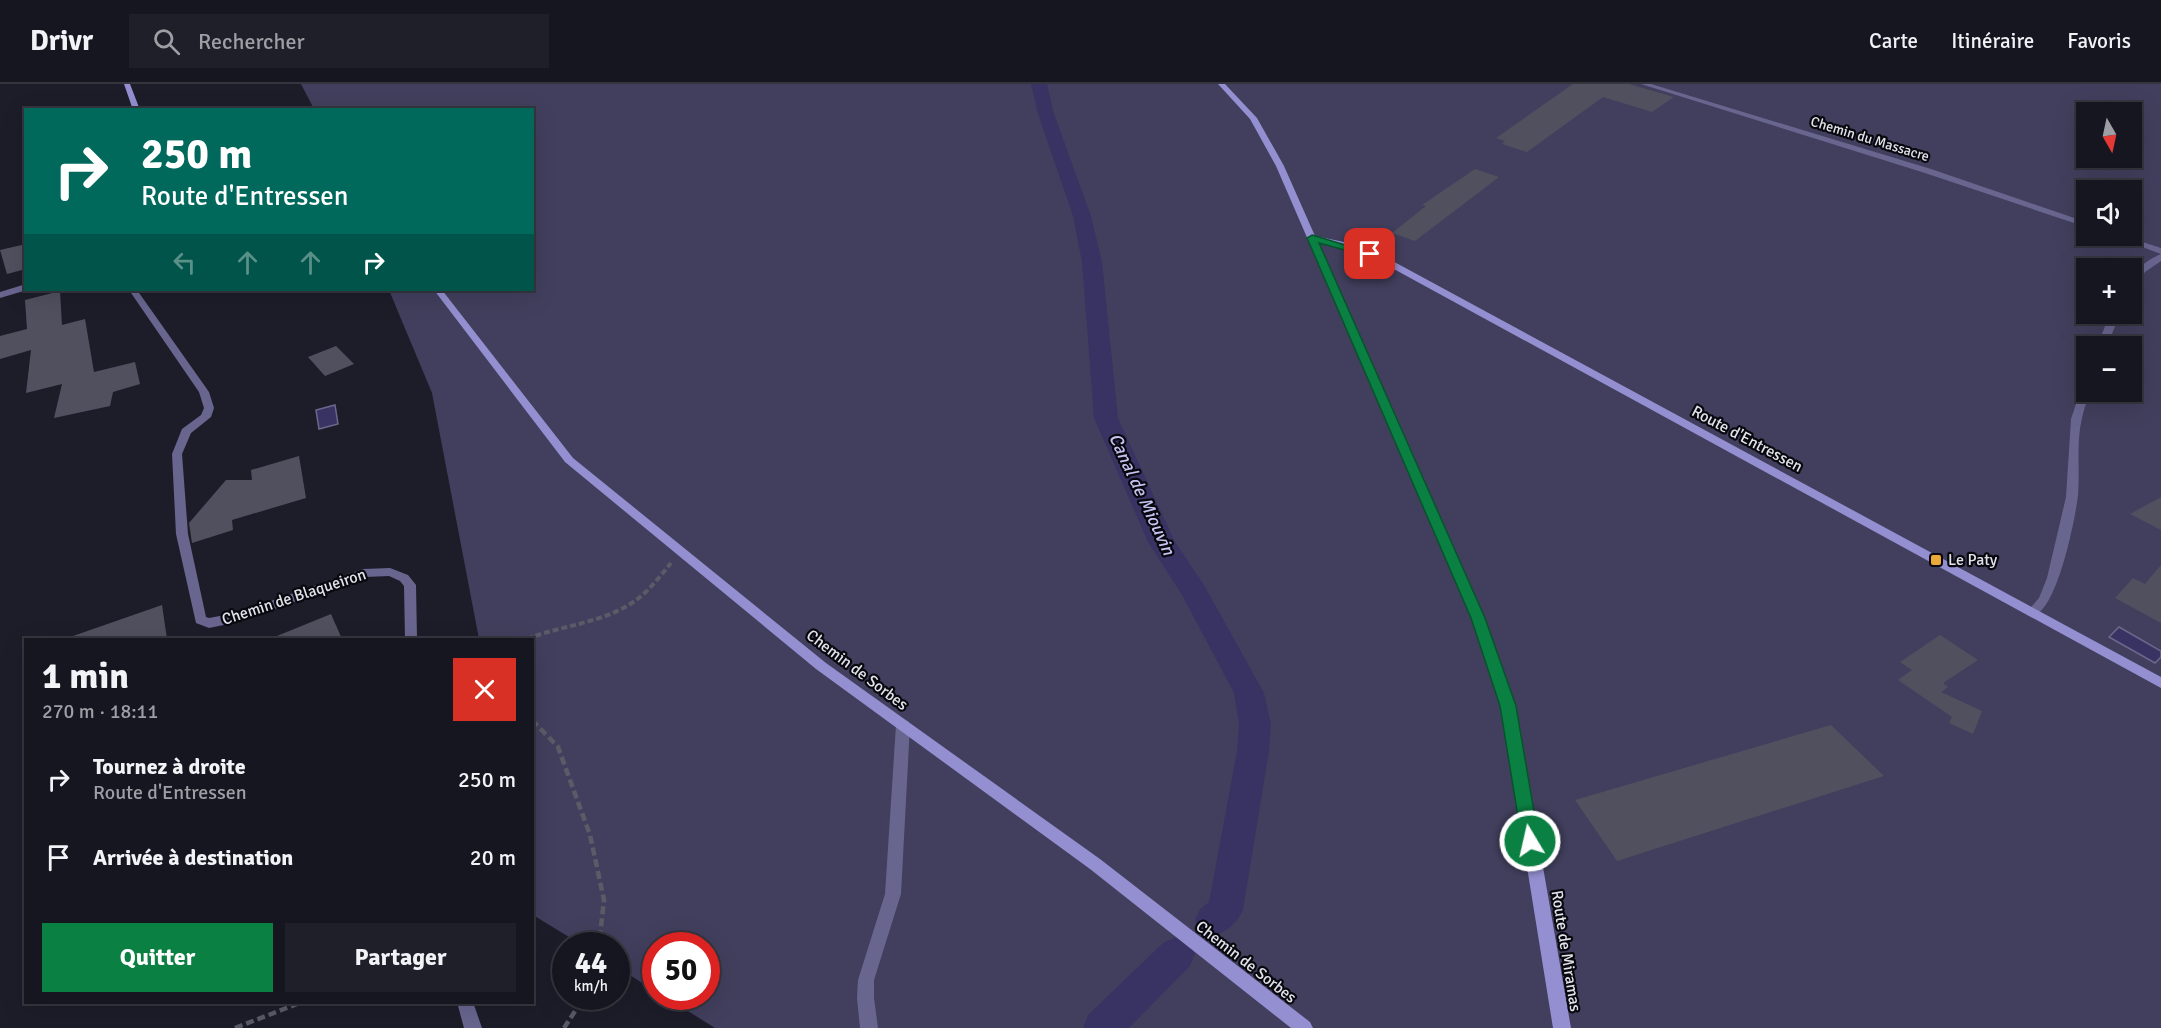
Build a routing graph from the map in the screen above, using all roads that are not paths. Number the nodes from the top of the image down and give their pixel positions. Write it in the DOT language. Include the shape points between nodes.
graph roads {
  1 [pos="127,84"];
  2 [pos="1221,84"];
  3 [pos="1644,84"];
  4 [pos="136,108"];
  5 [pos="2076,222"];
  6 [pos="1312,238"];
  7 [pos="2142,244"];
  8 [pos="2161,250"];
  9 [pos="2161,257"];
  10 [pos="2142,269"];
  11 [pos="24,288"];
  12 [pos="134,291"];
  13 [pos="439,291"];
  14 [pos="0,295"];
  15 [pos="2082,402"];
  16 [pos="2032,612"];
  17 [pos="411,638"];
  18 [pos="2161,683"];
  19 [pos="903,725"];
  20 [pos="466,1004"];
  21 [pos="473,1028"];
  22 [pos="869,1028"];
  23 [pos="1304,1028"];
  24 [pos="1562,1028"];
  1 -- 4 [label="main road"];
  2 -- 6 [label="main road, Route de Miramas" via="1260,128"];
  3 -- 5 [label="street, Chemin du Massacre" via="1928,171"];
  6 -- 16 [label="main road, Route d'Entressen" via="1384,260"];
  6 -- 24 [label="main road, Route de Miramas" via="1478,618 1508,706"];
  7 -- 8 [label="street"];
  9 -- 10 [label="street"];
  11 -- 14 [label="street"];
  12 -- 17 [label="street, Chemin de Blaqueiron" via="204,392 208,408 206,417 186,431 177,454 182,534 200,620 209,623 238,617 363,573 384,572 404,578 410,585"];
  13 -- 19 [label="main road, Chemin de Sorbes" via="569,460 820,666"];
  15 -- 16 [label="street" via="2076,419 2072,497 2053,578 2044,600"];
  16 -- 18 [label="main road, Route d'Entressen"];
  19 -- 22 [label="street" via="893,894 889,917 865,983"];
  19 -- 23 [label="main road, Chemin de Sorbes" via="1095,864"];
  20 -- 21 [label="street"];
}
